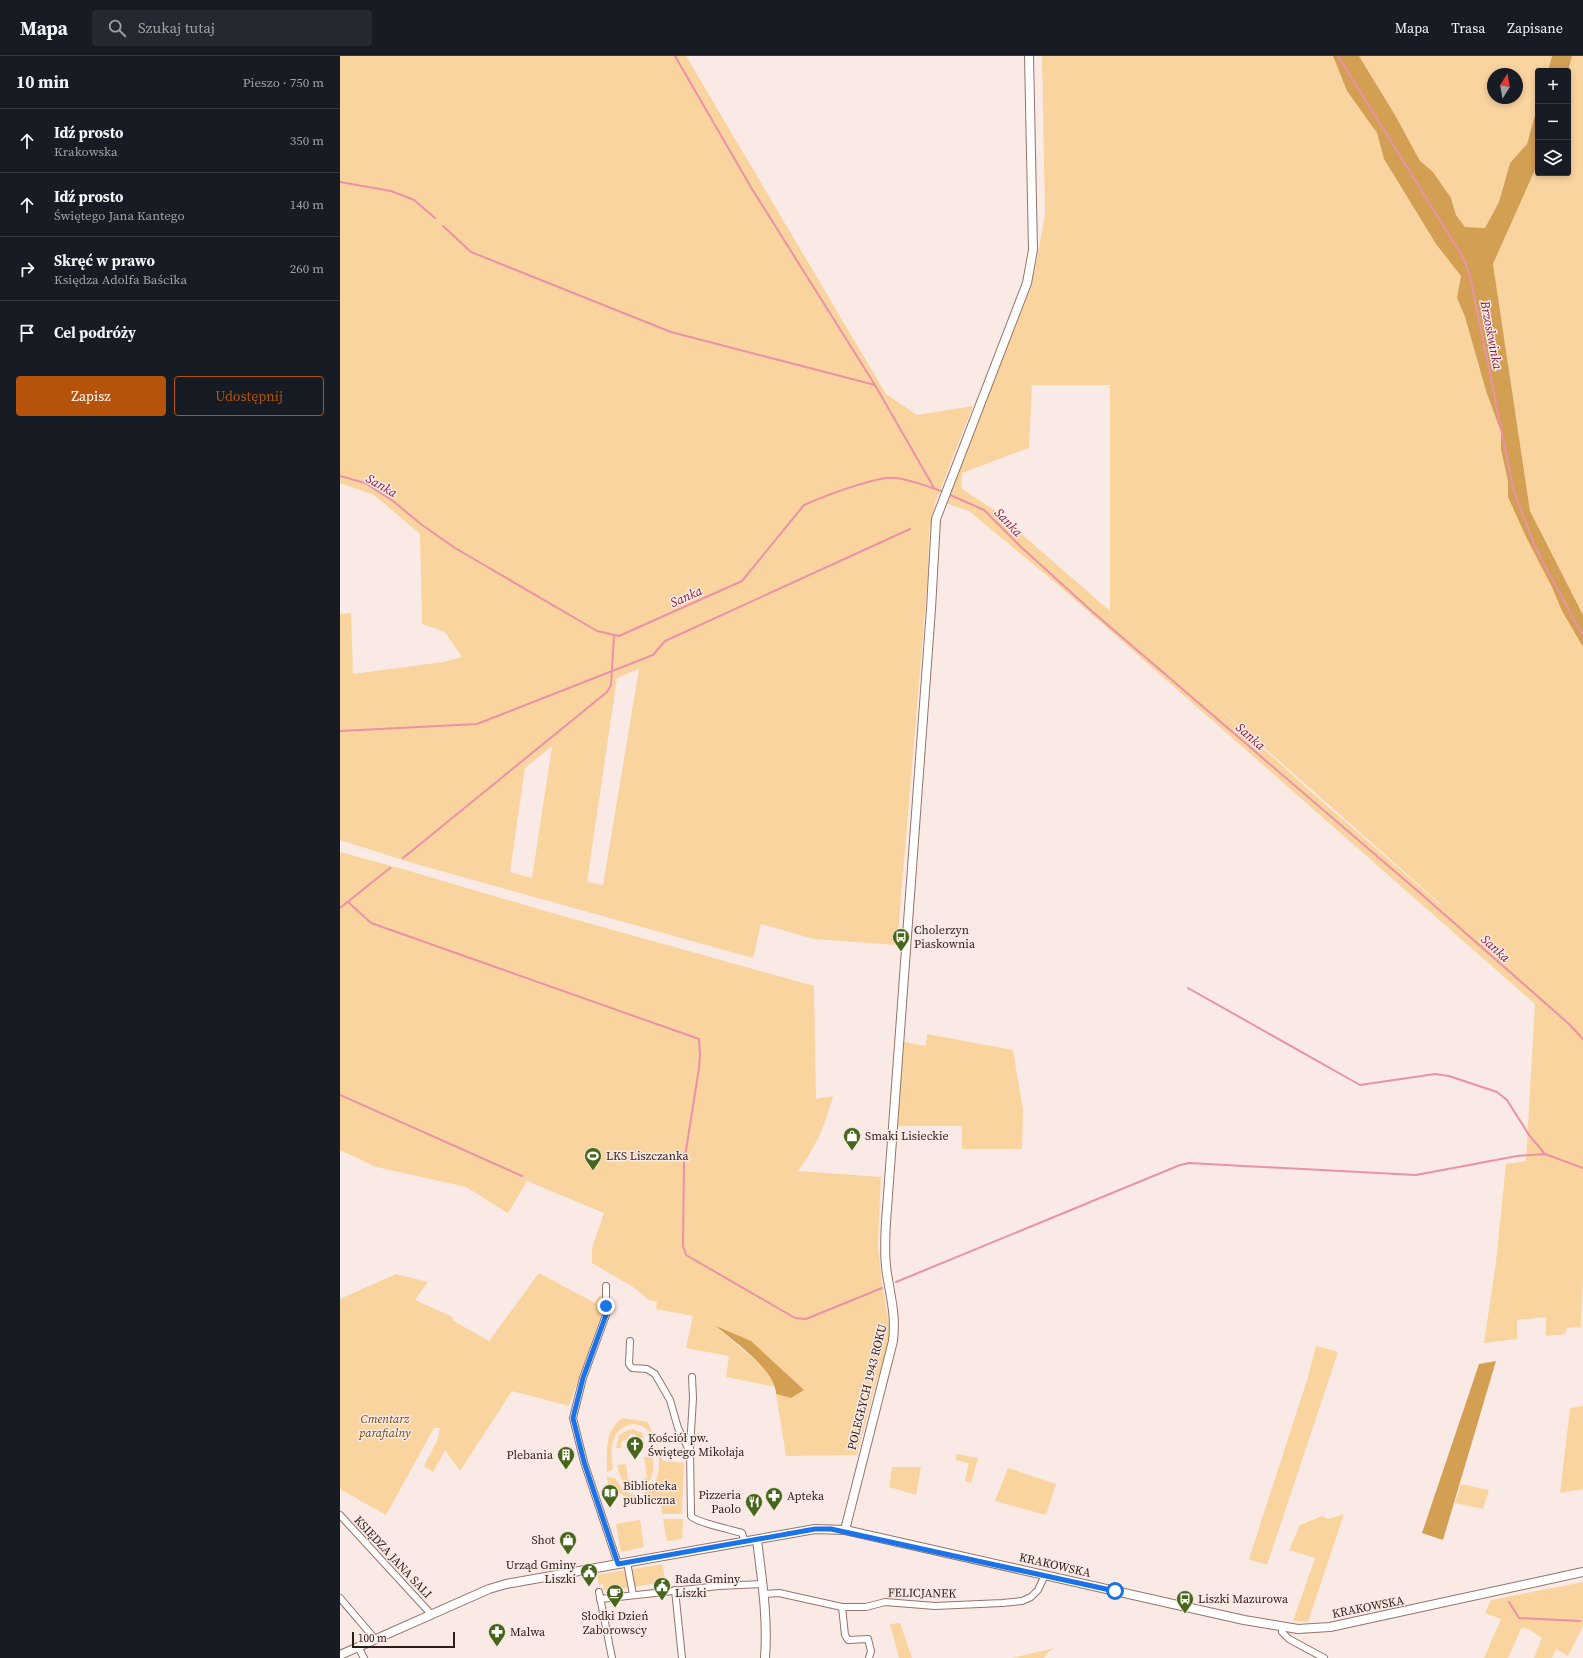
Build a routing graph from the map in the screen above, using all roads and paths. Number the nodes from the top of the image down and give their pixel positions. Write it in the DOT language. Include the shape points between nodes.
graph roads {
  1 [pos="1029,56"];
  2 [pos="606,1286"];
  3 [pos="630,1341"];
  4 [pos="692,1377"];
  5 [pos="690,1452"];
  6 [pos="340,1515"];
  7 [pos="845,1530"];
  8 [pos="757,1540"];
  9 [pos="745,1542"];
  10 [pos="627,1562"];
  11 [pos="618,1564"];
  12 [pos="1583,1572"];
  13 [pos="1045,1576"];
  14 [pos="762,1584"];
  15 [pos="675,1590"];
  16 [pos="599,1592"];
  17 [pos="764,1594"];
  18 [pos="633,1595"];
  19 [pos="340,1598"];
  20 [pos="600,1599"];
  21 [pos="842,1606"];
  22 [pos="430,1614"];
  23 [pos="1282,1627"];
  24 [pos="375,1639"];
  25 [pos="358,1646"];
  26 [pos="340,1654"];
  27 [pos="364,1658"];
  28 [pos="612,1658"];
  29 [pos="682,1658"];
  30 [pos="765,1658"];
  31 [pos="869,1658"];
  32 [pos="1324,1658"];
  1 -- 7 [label="street, POLEGŁYCH 1943 ROKU" via="1033,250 1030,267 1021,302 936,519 934,535 885,1250 895,1328"];
  2 -- 11 [label="street" via="606,1315 583,1378 573,1418 584,1462"];
  3 -- 5 [label="street" via="629,1364 632,1368 647,1369 655,1374 670,1400 678,1428"];
  4 -- 5 [label="street"];
  5 -- 9 [label="street" via="691,1516 702,1522 742,1533"];
  6 -- 22 [label="street, KSIĘDZA JANA SALI"];
  7 -- 8 [label="street, KRAKOWSKA" via="815,1529"];
  7 -- 13 [label="street, KRAKOWSKA"];
  8 -- 9 [label="street, KRAKOWSKA"];
  8 -- 14 [label="street"];
  9 -- 10 [label="street, KRAKOWSKA"];
  10 -- 11 [label="street, KRAKOWSKA"];
  10 -- 18 [label="street"];
  11 -- 22 [label="street, KRAKOWSKA" via="506,1584"];
  12 -- 23 [label="street, KRAKOWSKA" via="1347,1625 1310,1629"];
  13 -- 21 [label="street, FELICJANEK" via="1038,1590 1022,1601 935,1606 886,1602 866,1607"];
  13 -- 23 [label="street, KRAKOWSKA"];
  14 -- 15 [label="street"];
  14 -- 17 [label="street"];
  15 -- 18 [label="street"];
  15 -- 29 [label="street"];
  16 -- 20 [label="street"];
  17 -- 21 [label="street, FELICJANEK" via="779,1593"];
  17 -- 30 [label="street" via="767,1630"];
  18 -- 20 [label="street"];
  19 -- 24 [label="street"];
  20 -- 28 [label="street"];
  21 -- 31 [label="street" via="845,1635 848,1640 868,1639 871,1651"];
  22 -- 24 [label="street, KRAKOWSKA"];
  23 -- 32 [label="street" via="1282,1632 1289,1639"];
  24 -- 25 [label="street, KRAKOWSKA"];
  25 -- 26 [label="street, KRAKOWSKA"];
  25 -- 27 [label="street"];
}
